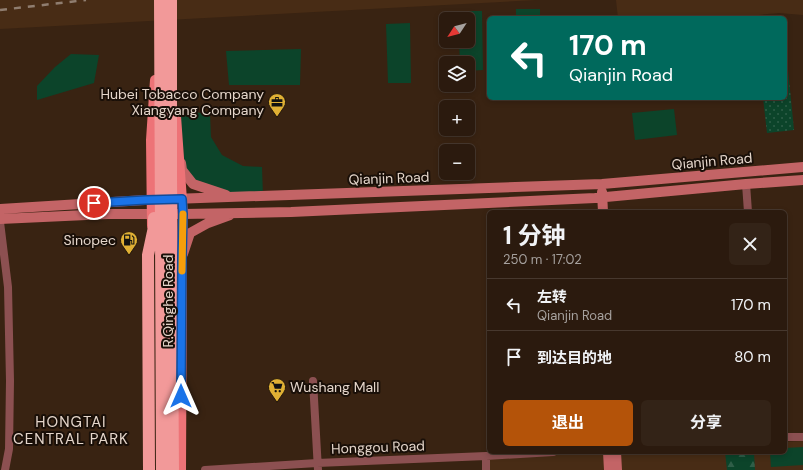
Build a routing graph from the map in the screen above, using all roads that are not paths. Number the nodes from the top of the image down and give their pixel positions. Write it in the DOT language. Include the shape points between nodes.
graph roads {
  1 [pos="160,0"];
  2 [pos="171,0"];
  3 [pos="176,36"];
  4 [pos="155,37"];
  5 [pos="160,91"];
  6 [pos="178,144"];
  7 [pos="803,167"];
  8 [pos="803,180"];
  9 [pos="746,184"];
  10 [pos="599,185"];
  11 [pos="599,197"];
  12 [pos="232,198"];
  13 [pos="182,199"];
  14 [pos="152,200"];
  15 [pos="0,210"];
  16 [pos="596,210"];
  17 [pos="602,210"];
  18 [pos="748,210"];
  19 [pos="237,213"];
  20 [pos="152,214"];
  21 [pos="183,214"];
  22 [pos="0,220"];
  23 [pos="182,258"];
  24 [pos="313,381"];
  25 [pos="787,437"];
  26 [pos="803,437"];
  27 [pos="520,454"];
  28 [pos="608,454"];
  29 [pos="616,454"];
  30 [pos="486,456"];
  31 [pos="317,466"];
  32 [pos="5,470"];
  33 [pos="149,470"];
  34 [pos="154,470"];
  35 [pos="162,470"];
  36 [pos="173,470"];
  37 [pos="181,470"];
  38 [pos="205,470"];
  39 [pos="486,470"];
  40 [pos="609,470"];
  41 [pos="617,470"];
  1 -- 5 [label="highway, bridge"];
  2 -- 36 [label="highway, bridge"];
  3 -- 6 [label="main road, R.Qinghe Road"];
  4 -- 14 [label="main road, R.Qinghe Road" via="151,140"];
  5 -- 33 [label="highway, bridge" via="153,142 154,226 148,255"];
  5 -- 35 [label="highway, bridge"];
  6 -- 12 [label="main road" via="182,170 193,184"];
  6 -- 13 [label="main road, R.Qinghe Road"];
  7 -- 10 [label="main road, Qianjin Road"];
  8 -- 9 [label="main road, Qianjin Road"];
  9 -- 11 [label="main road, Qianjin Road"];
  9 -- 18 [label="street"];
  10 -- 11 [label="main road"];
  10 -- 12 [label="main road, Qianjin Road"];
  11 -- 16 [label="main road"];
  11 -- 17 [label="main road"];
  11 -- 19 [label="main road, Qianjin Road"];
  12 -- 13 [label="main road, Qianjin Road"];
  13 -- 14 [label="main road, Qianjin Road"];
  13 -- 21 [label="main road, R.Qinghe Road"];
  14 -- 15 [label="main road, Qianjin Road"];
  14 -- 20 [label="main road, R.Qinghe Road"];
  19 -- 21 [label="main road, Qianjin Road"];
  19 -- 23 [label="main road" via="190,232"];
  20 -- 21 [label="main road, Qianjin Road"];
  20 -- 22 [label="main road, Qianjin Road"];
  20 -- 34 [label="main road, R.Qinghe Road"];
  21 -- 23 [label="main road, R.Qinghe Road"];
  22 -- 32 [label="street" via="8,288 10,381 9,449"];
  23 -- 37 [label="main road, R.Qinghe Road"];
  24 -- 31 [label="street"];
  25 -- 26 [label="street"];
  27 -- 30 [label="street, Honggou Road"];
  28 -- 40 [label="main road"];
  29 -- 41 [label="main road"];
  30 -- 31 [label="street, Honggou Road"];
  30 -- 39 [label="street"];
  31 -- 38 [label="street, Honggou Road"];
}
